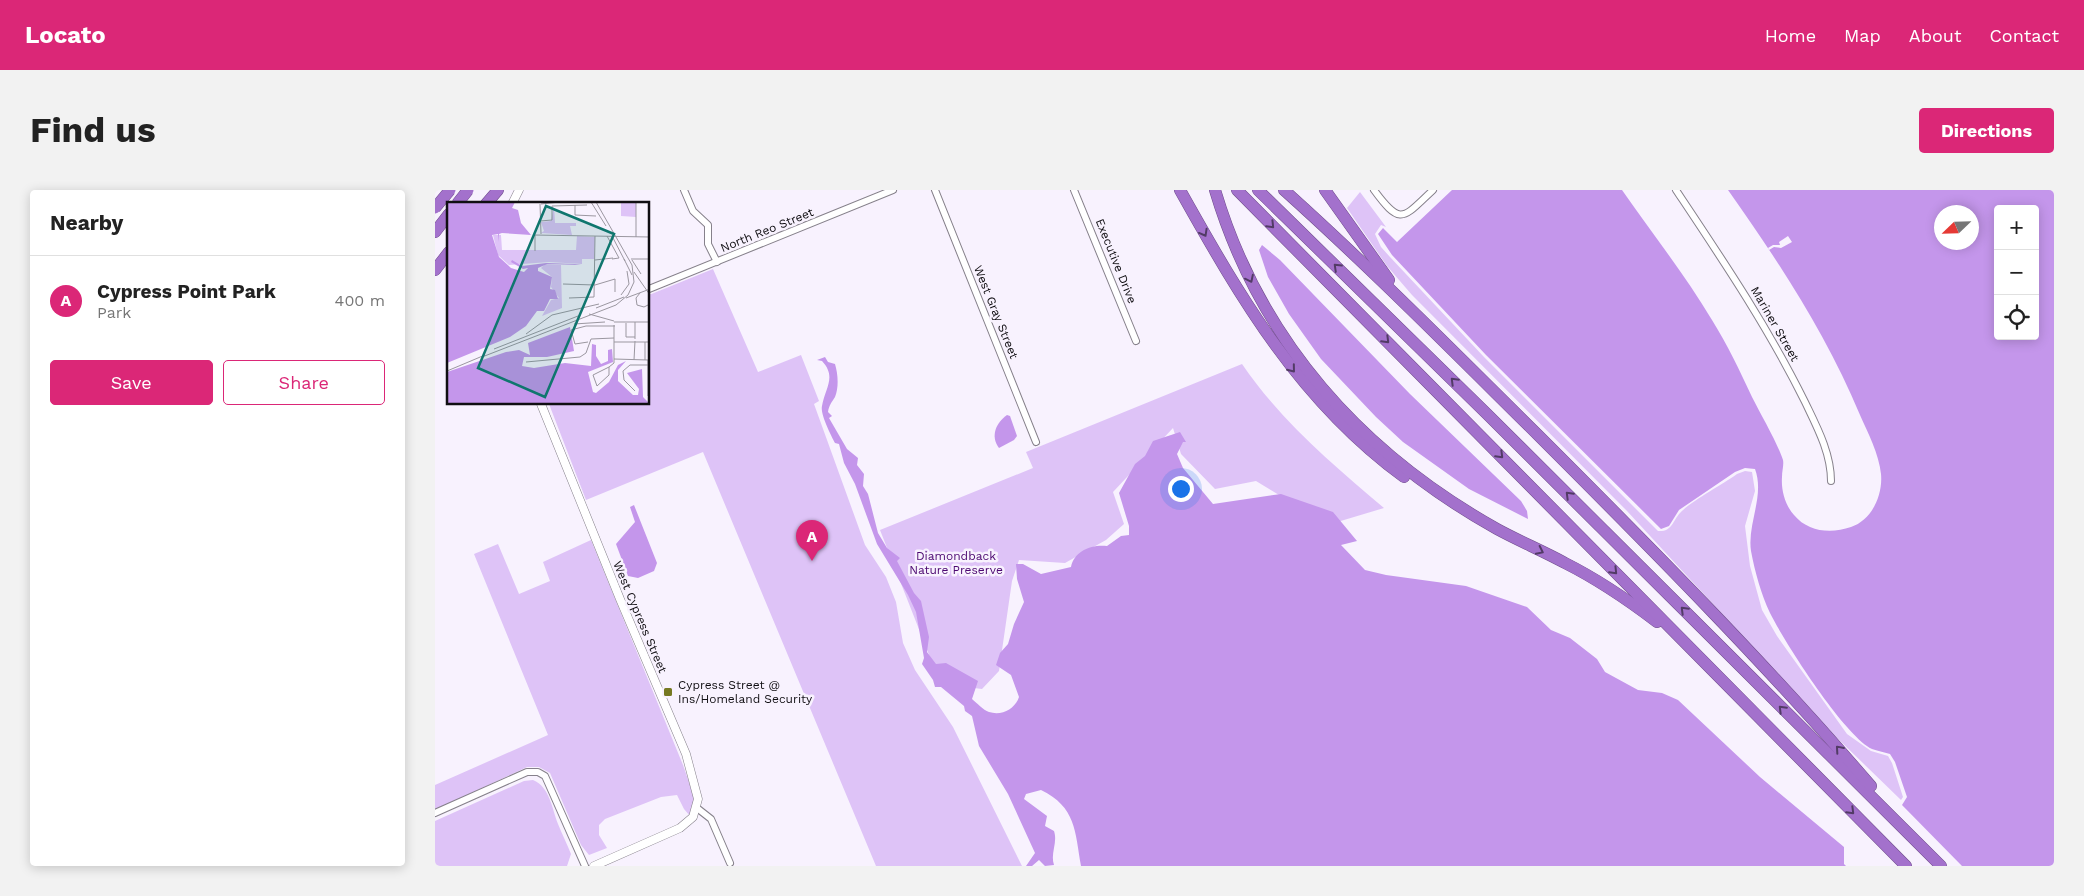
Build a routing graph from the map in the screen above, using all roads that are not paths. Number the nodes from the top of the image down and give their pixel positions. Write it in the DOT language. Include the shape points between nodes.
graph roads {
  1 [pos="450,190"];
  2 [pos="461,190"];
  3 [pos="468,190"];
  4 [pos="498,190"];
  5 [pos="519,190"];
  6 [pos="684,190"];
  7 [pos="893,190"];
  8 [pos="935,190"];
  9 [pos="1074,190"];
  10 [pos="1180,190"];
  11 [pos="1215,190"];
  12 [pos="1237,190"];
  13 [pos="1258,190"];
  14 [pos="1285,190"];
  15 [pos="1325,190"];
  16 [pos="1374,190"];
  17 [pos="1433,190"];
  18 [pos="1676,190"];
  19 [pos="455,202"];
  20 [pos="458,202"];
  21 [pos="465,202"];
  22 [pos="488,202"];
  23 [pos="513,202"];
  24 [pos="435,208"];
  25 [pos="447,217"];
  26 [pos="438,228"];
  27 [pos="447,255"];
  28 [pos="717,262"];
  29 [pos="435,270"];
  30 [pos="650,289"];
  31 [pos="1415,313"];
  32 [pos="1136,341"];
  33 [pos="541,405"];
  34 [pos="1036,442"];
  35 [pos="1831,481"];
  36 [pos="1497,529"];
  37 [pos="1705,663"];
  38 [pos="697,808"];
  39 [pos="435,813"];
  40 [pos="730,863"];
  41 [pos="585,866"];
  42 [pos="594,866"];
  43 [pos="1906,866"];
  44 [pos="1941,866"];
  1 -- 19 [label="street"];
  1 -- 24 [label="highway, bridge"];
  2 -- 21 [label="street"];
  3 -- 20 [label="highway, bridge"];
  4 -- 22 [label="highway"];
  5 -- 23 [label="street"];
  6 -- 28 [label="street" via="693,211 708,225 708,244"];
  7 -- 28 [label="street, North Reo Street"];
  8 -- 34 [label="street, West Gray Street"];
  9 -- 32 [label="street, Executive Drive"];
  10 -- 36 [label="highway, one-way" via="1250,310 1319,401 1364,446 1411,482 1461,513"];
  11 -- 36 [label="highway, one-way" via="1231,236 1260,299 1323,391 1357,427 1407,471"];
  12 -- 37 [label="highway, one-way"];
  44 -- 13 [label="highway, one-way"];
  14 -- 31 [label="highway"];
  15 -- 31 [label="highway"];
  16 -- 17 [label="street" via="1387,208 1399,215 1406,215"];
  18 -- 35 [label="street, Mariner Street" via="1740,285 1782,356 1831,463"];
  25 -- 26 [label="highway"];
  27 -- 29 [label="highway"];
  28 -- 30 [label="street, North Reo Street"];
  44 -- 31 [label="highway, one-way" via="1799,704 1661,559"];
  33 -- 38 [label="street, West Cypress Street" via="686,754 695,784"];
  36 -- 37 [label="highway, one-way" via="1619,595"];
  37 -- 43 [label="highway, one-way"];
  38 -- 40 [label="street" via="711,819"];
  38 -- 42 [label="street" via="681,828"];
  39 -- 41 [label="street" via="527,772 538,772 545,776"];
}
